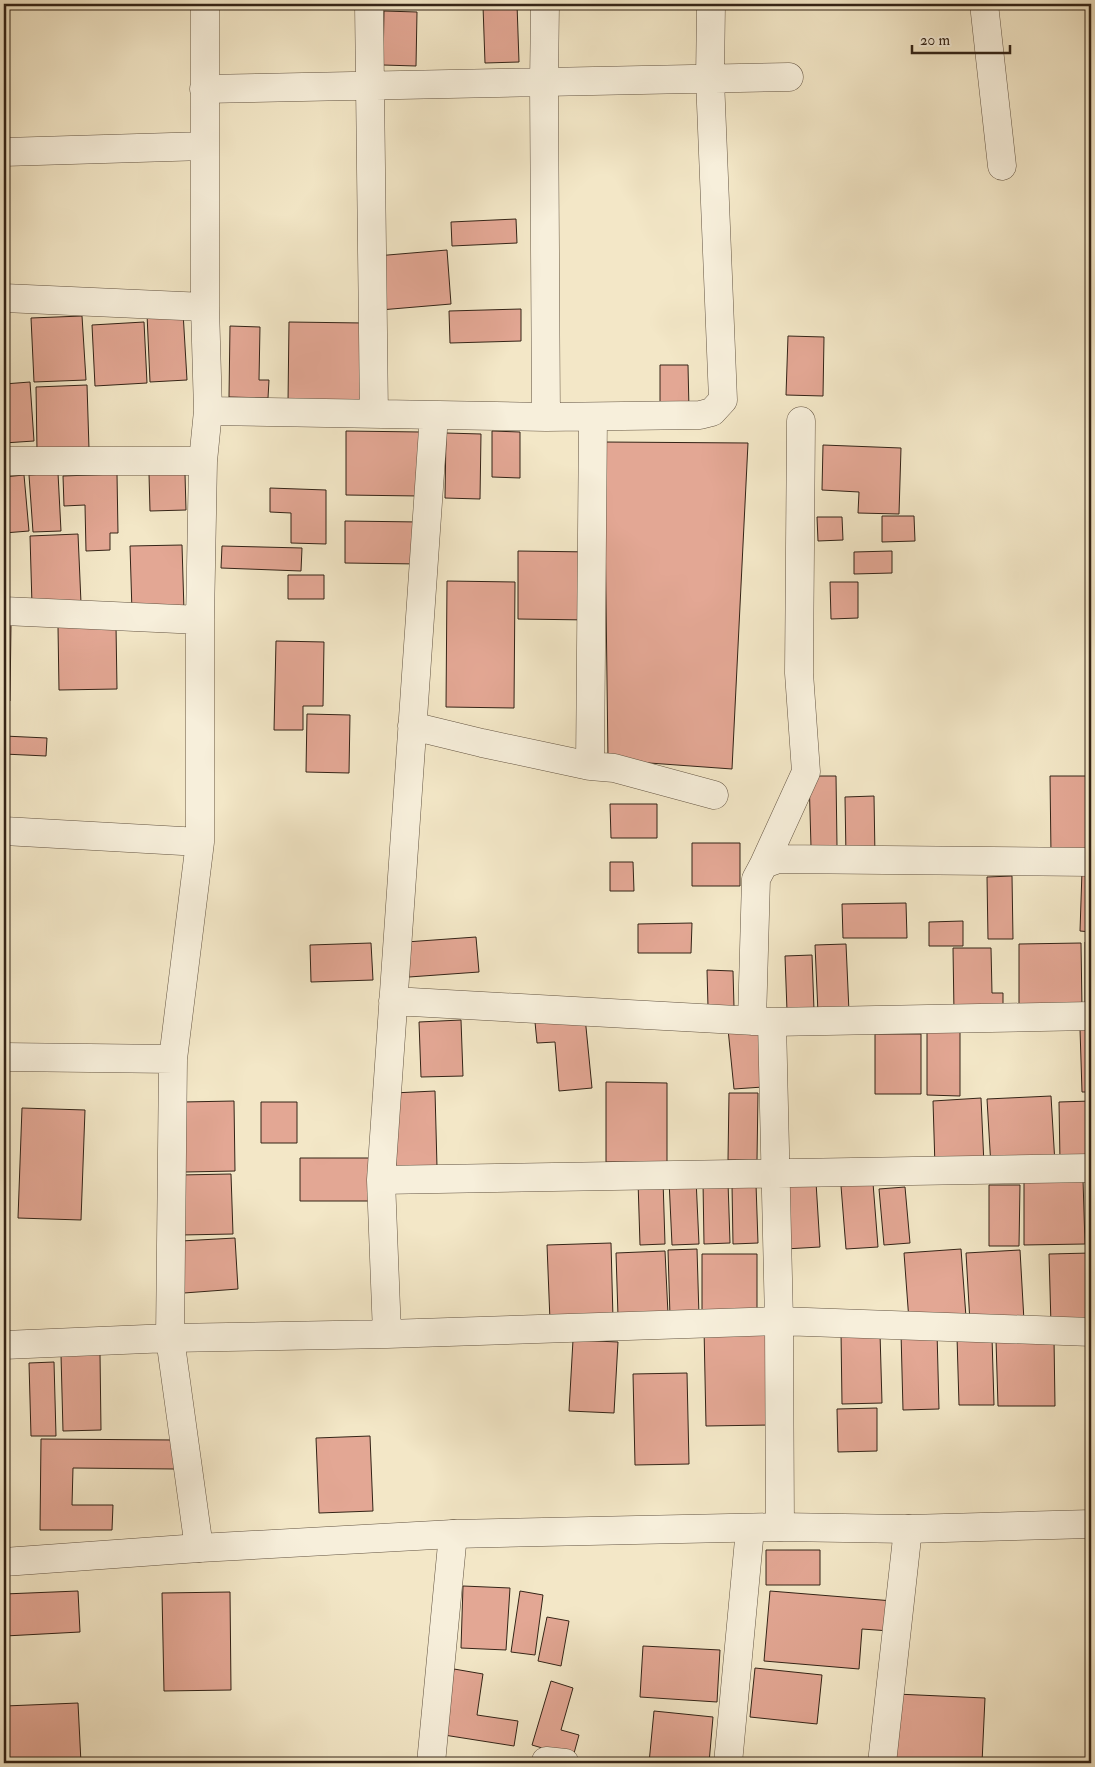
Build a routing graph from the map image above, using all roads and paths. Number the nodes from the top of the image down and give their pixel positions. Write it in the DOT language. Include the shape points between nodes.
graph roads {
  1 [pos="205,4"];
  2 [pos="369,4"];
  3 [pos="545,4"];
  4 [pos="711,4"];
  5 [pos="984,4"];
  6 [pos="789,77"];
  7 [pos="710,79"];
  8 [pos="544,83"];
  9 [pos="370,86"];
  10 [pos="204,89"];
  11 [pos="204,146"];
  12 [pos="4,152"];
  13 [pos="1002,166"];
  14 [pos="4,298"];
  15 [pos="206,307"];
  16 [pos="208,411"];
  17 [pos="374,414"];
  18 [pos="434,415"];
  19 [pos="546,417"];
  20 [pos="592,417"];
  21 [pos="801,421"];
  22 [pos="4,461"];
  23 [pos="203,461"];
  24 [pos="4,611"];
  25 [pos="200,620"];
  26 [pos="412,726"];
  27 [pos="590,766"];
  28 [pos="714,795"];
  29 [pos="4,831"];
  30 [pos="200,842"];
  31 [pos="1091,862"];
  32 [pos="764,864"];
  33 [pos="393,1001"];
  34 [pos="1091,1016"];
  35 [pos="762,1022"];
  36 [pos="4,1057"];
  37 [pos="173,1059"];
  38 [pos="1091,1168"];
  39 [pos="776,1174"];
  40 [pos="381,1180"];
  41 [pos="779,1322"];
  42 [pos="1091,1332"];
  43 [pos="387,1334"];
  44 [pos="170,1338"];
  45 [pos="4,1345"];
  46 [pos="1091,1524"];
  47 [pos="780,1527"];
  48 [pos="750,1529"];
  49 [pos="908,1529"];
  50 [pos="453,1534"];
  51 [pos="199,1548"];
  52 [pos="4,1562"];
  53 [pos="431,1763"];
  54 [pos="728,1763"];
  55 [pos="882,1763"];
  1 -- 10 [label="street"];
  2 -- 9 [label="street"];
  3 -- 8 [label="street"];
  4 -- 7 [label="street"];
  5 -- 13 [label="street"];
  6 -- 7 [label="street"];
  7 -- 8 [label="street"];
  7 -- 20 [label="street" via="723,400 712,412 700,415"];
  8 -- 9 [label="street"];
  8 -- 19 [label="street"];
  9 -- 10 [label="street"];
  9 -- 17 [label="street"];
  10 -- 11 [label="street"];
  11 -- 12 [label="street"];
  11 -- 15 [label="street"];
  14 -- 15 [label="street"];
  15 -- 16 [label="street"];
  16 -- 17 [label="street"];
  16 -- 23 [label="street"];
  17 -- 18 [label="street"];
  18 -- 19 [label="street"];
  18 -- 26 [label="street"];
  19 -- 20 [label="street"];
  20 -- 27 [label="street"];
  21 -- 32 [label="street" via="799,673 806,772"];
  22 -- 23 [label="street"];
  23 -- 25 [label="street"];
  24 -- 25 [label="street"];
  25 -- 30 [label="street"];
  26 -- 27 [label="street"];
  26 -- 33 [label="street"];
  27 -- 28 [label="street" via="614,768"];
  29 -- 30 [label="street"];
  30 -- 37 [label="street"];
  31 -- 32 [label="street" via="778,859"];
  32 -- 35 [label="street" via="756,879"];
  33 -- 35 [label="street"];
  33 -- 40 [label="street"];
  34 -- 35 [label="street"];
  35 -- 39 [label="street"];
  36 -- 37 [label="street"];
  37 -- 44 [label="street"];
  38 -- 39 [label="street"];
  39 -- 40 [label="street"];
  39 -- 41 [label="street"];
  40 -- 43 [label="street"];
  41 -- 42 [label="street"];
  41 -- 43 [label="street"];
  41 -- 47 [label="street"];
  43 -- 44 [label="street"];
  44 -- 45 [label="street"];
  44 -- 51 [label="street"];
  46 -- 49 [label="street"];
  47 -- 48 [label="street"];
  47 -- 49 [label="street"];
  48 -- 50 [label="street"];
  48 -- 54 [label="street"];
  49 -- 55 [label="street"];
  50 -- 51 [label="street"];
  50 -- 53 [label="street"];
  51 -- 52 [label="street"];
}
